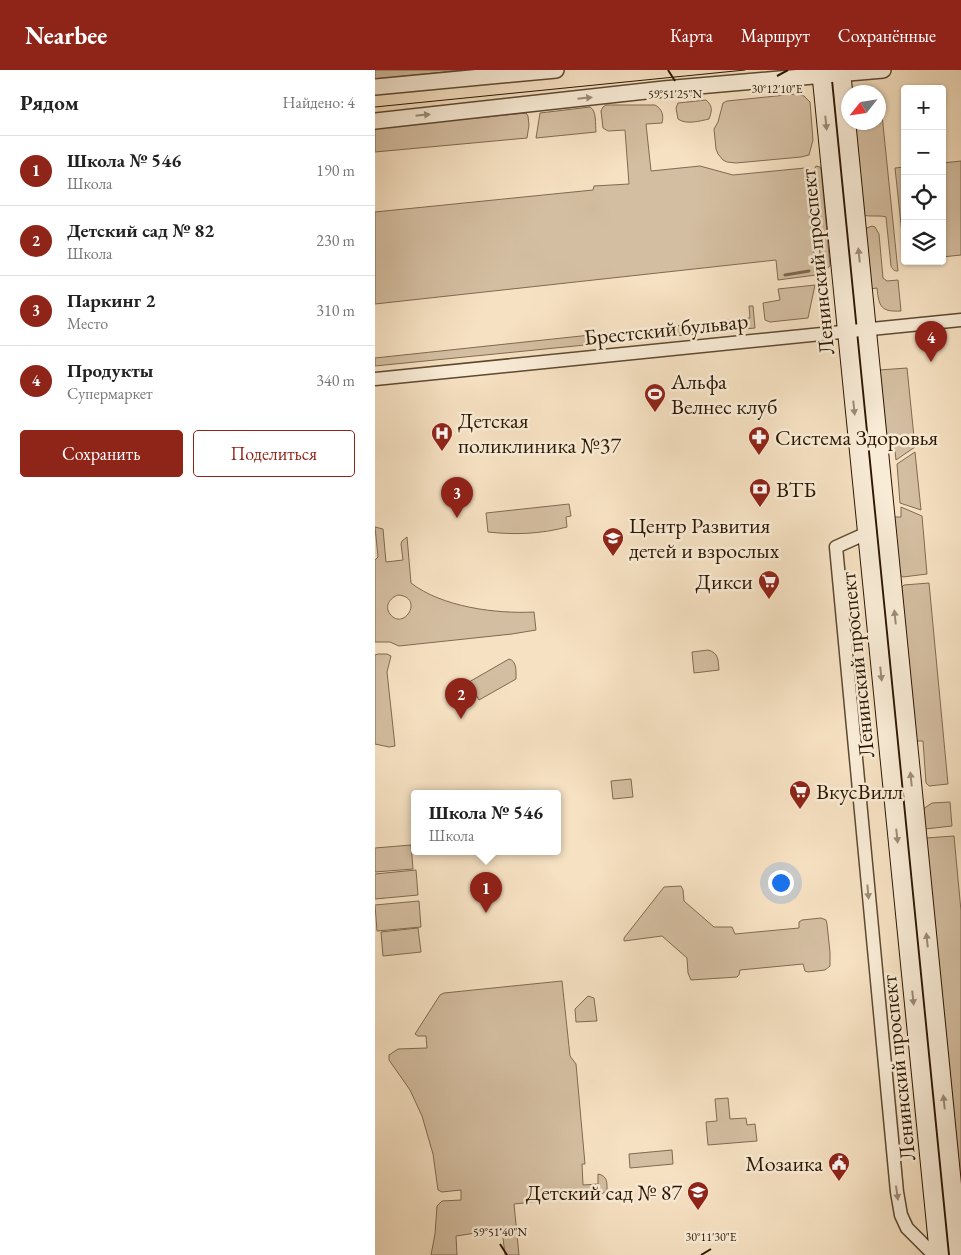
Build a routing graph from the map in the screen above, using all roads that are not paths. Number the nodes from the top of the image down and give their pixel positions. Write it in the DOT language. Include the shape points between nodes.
graph roads {
  1 [pos="556,70"];
  2 [pos="883,70"];
  3 [pos="821,72"];
  4 [pos="841,72"];
  5 [pos="375,87"];
  6 [pos="375,121"];
  7 [pos="961,320"];
  8 [pos="867,329"];
  9 [pos="847,331"];
  10 [pos="375,379"];
  11 [pos="867,533"];
  12 [pos="934,1255"];
  13 [pos="939,1255"];
  14 [pos="959,1255"];
  1 -- 5 [label="street"];
  2 -- 4 [label="street"];
  3 -- 4 [label="street"];
  6 -- 3 [label="street, one-way"];
  3 -- 9 [label="main road, Ленинский проспект, one-way"];
  8 -- 4 [label="main road, Ленинский проспект, one-way"];
  7 -- 8 [label="street, Брестский бульвар"];
  8 -- 9 [label="street, Брестский бульвар"];
  14 -- 8 [label="main road, Ленинский проспект, one-way"];
  9 -- 10 [label="street, Брестский бульвар"];
  9 -- 11 [label="main road, Ленинский проспект, one-way"];
  11 -- 12 [label="street, one-way" via="836,547 897,1192 907,1228"];
  11 -- 13 [label="main road, Ленинский проспект, one-way"];
}
